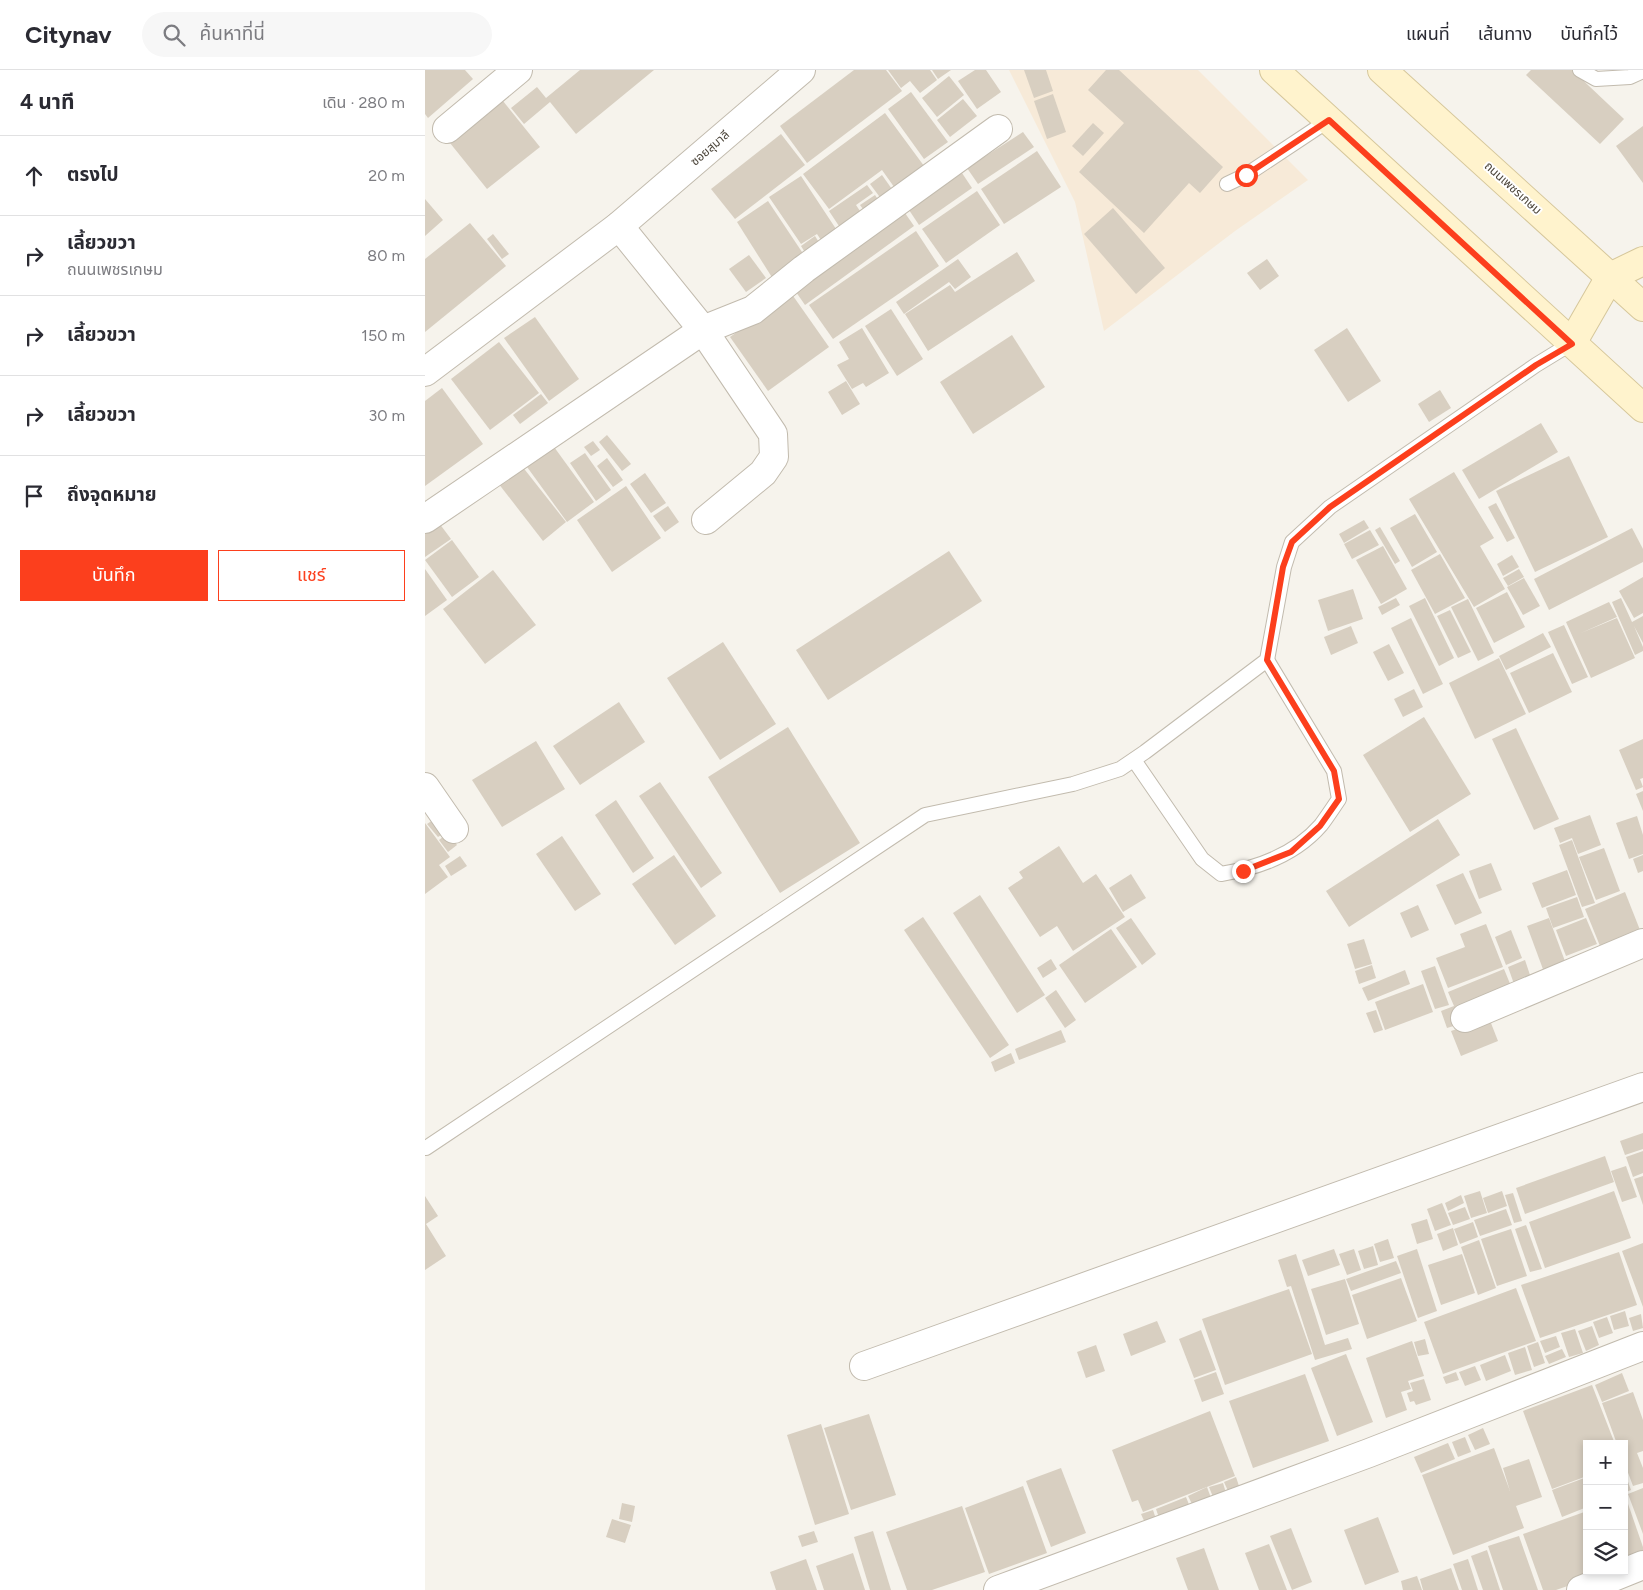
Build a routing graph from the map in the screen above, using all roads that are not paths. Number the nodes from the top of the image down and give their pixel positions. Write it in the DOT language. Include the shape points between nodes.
graph roads {
  1 [pos="518,70"];
  2 [pos="801,70"];
  3 [pos="1274,70"];
  4 [pos="1580,70"];
  5 [pos="1386,71"];
  6 [pos="1643,71"];
  7 [pos="1329,120"];
  8 [pos="447,128"];
  9 [pos="998,129"];
  10 [pos="1227,184"];
  11 [pos="619,226"];
  12 [pos="1643,261"];
  13 [pos="1611,277"];
  14 [pos="1643,306"];
  15 [pos="703,330"];
  16 [pos="1572,344"];
  17 [pos="425,372"];
  18 [pos="1643,408"];
  19 [pos="425,519"];
  20 [pos="706,520"];
  21 [pos="1267,660"];
  22 [pos="1134,760"];
  23 [pos="425,787"];
  24 [pos="454,829"];
  25 [pos="1643,943"];
  26 [pos="1465,1018"];
  27 [pos="1643,1087"];
  28 [pos="426,1148"];
  29 [pos="1643,1346"];
  30 [pos="863,1366"];
  31 [pos="1643,1565"];
  32 [pos="998,1590"];
  33 [pos="1581,1590"];
  1 -- 8 [label="street"];
  2 -- 11 [label="street, ซอยสุมาลี"];
  3 -- 7 [label="main road"];
  4 -- 6 [label="lane" via="1596,79 1630,77"];
  5 -- 13 [label="main road, ถนนเพชรเกษม"];
  7 -- 10 [label="lane"];
  7 -- 16 [label="main road"];
  9 -- 15 [label="street" via="804,269 753,310"];
  11 -- 15 [label="street"];
  11 -- 17 [label="street, ซอยสุมาลี"];
  12 -- 13 [label="main road"];
  13 -- 14 [label="main road, ถนนเพชรเกษม"];
  13 -- 16 [label="main road"];
  15 -- 19 [label="street"];
  15 -- 20 [label="street" via="773,434 774,457 763,473"];
  16 -- 18 [label="main road"];
  16 -- 21 [label="lane" via="1536,365 1330,507 1292,542 1283,567"];
  21 -- 22 [label="lane"];
  21 -- 22 [label="lane" via="1334,771 1339,799 1320,826 1291,852 1243,871 1221,874 1202,859"];
  22 -- 28 [label="lane" via="1120,769 1073,784 925,815"];
  23 -- 24 [label="street"];
  25 -- 26 [label="street"];
  27 -- 30 [label="street"];
  29 -- 32 [label="street" via="1369,1453"];
  31 -- 33 [label="street"];
}
